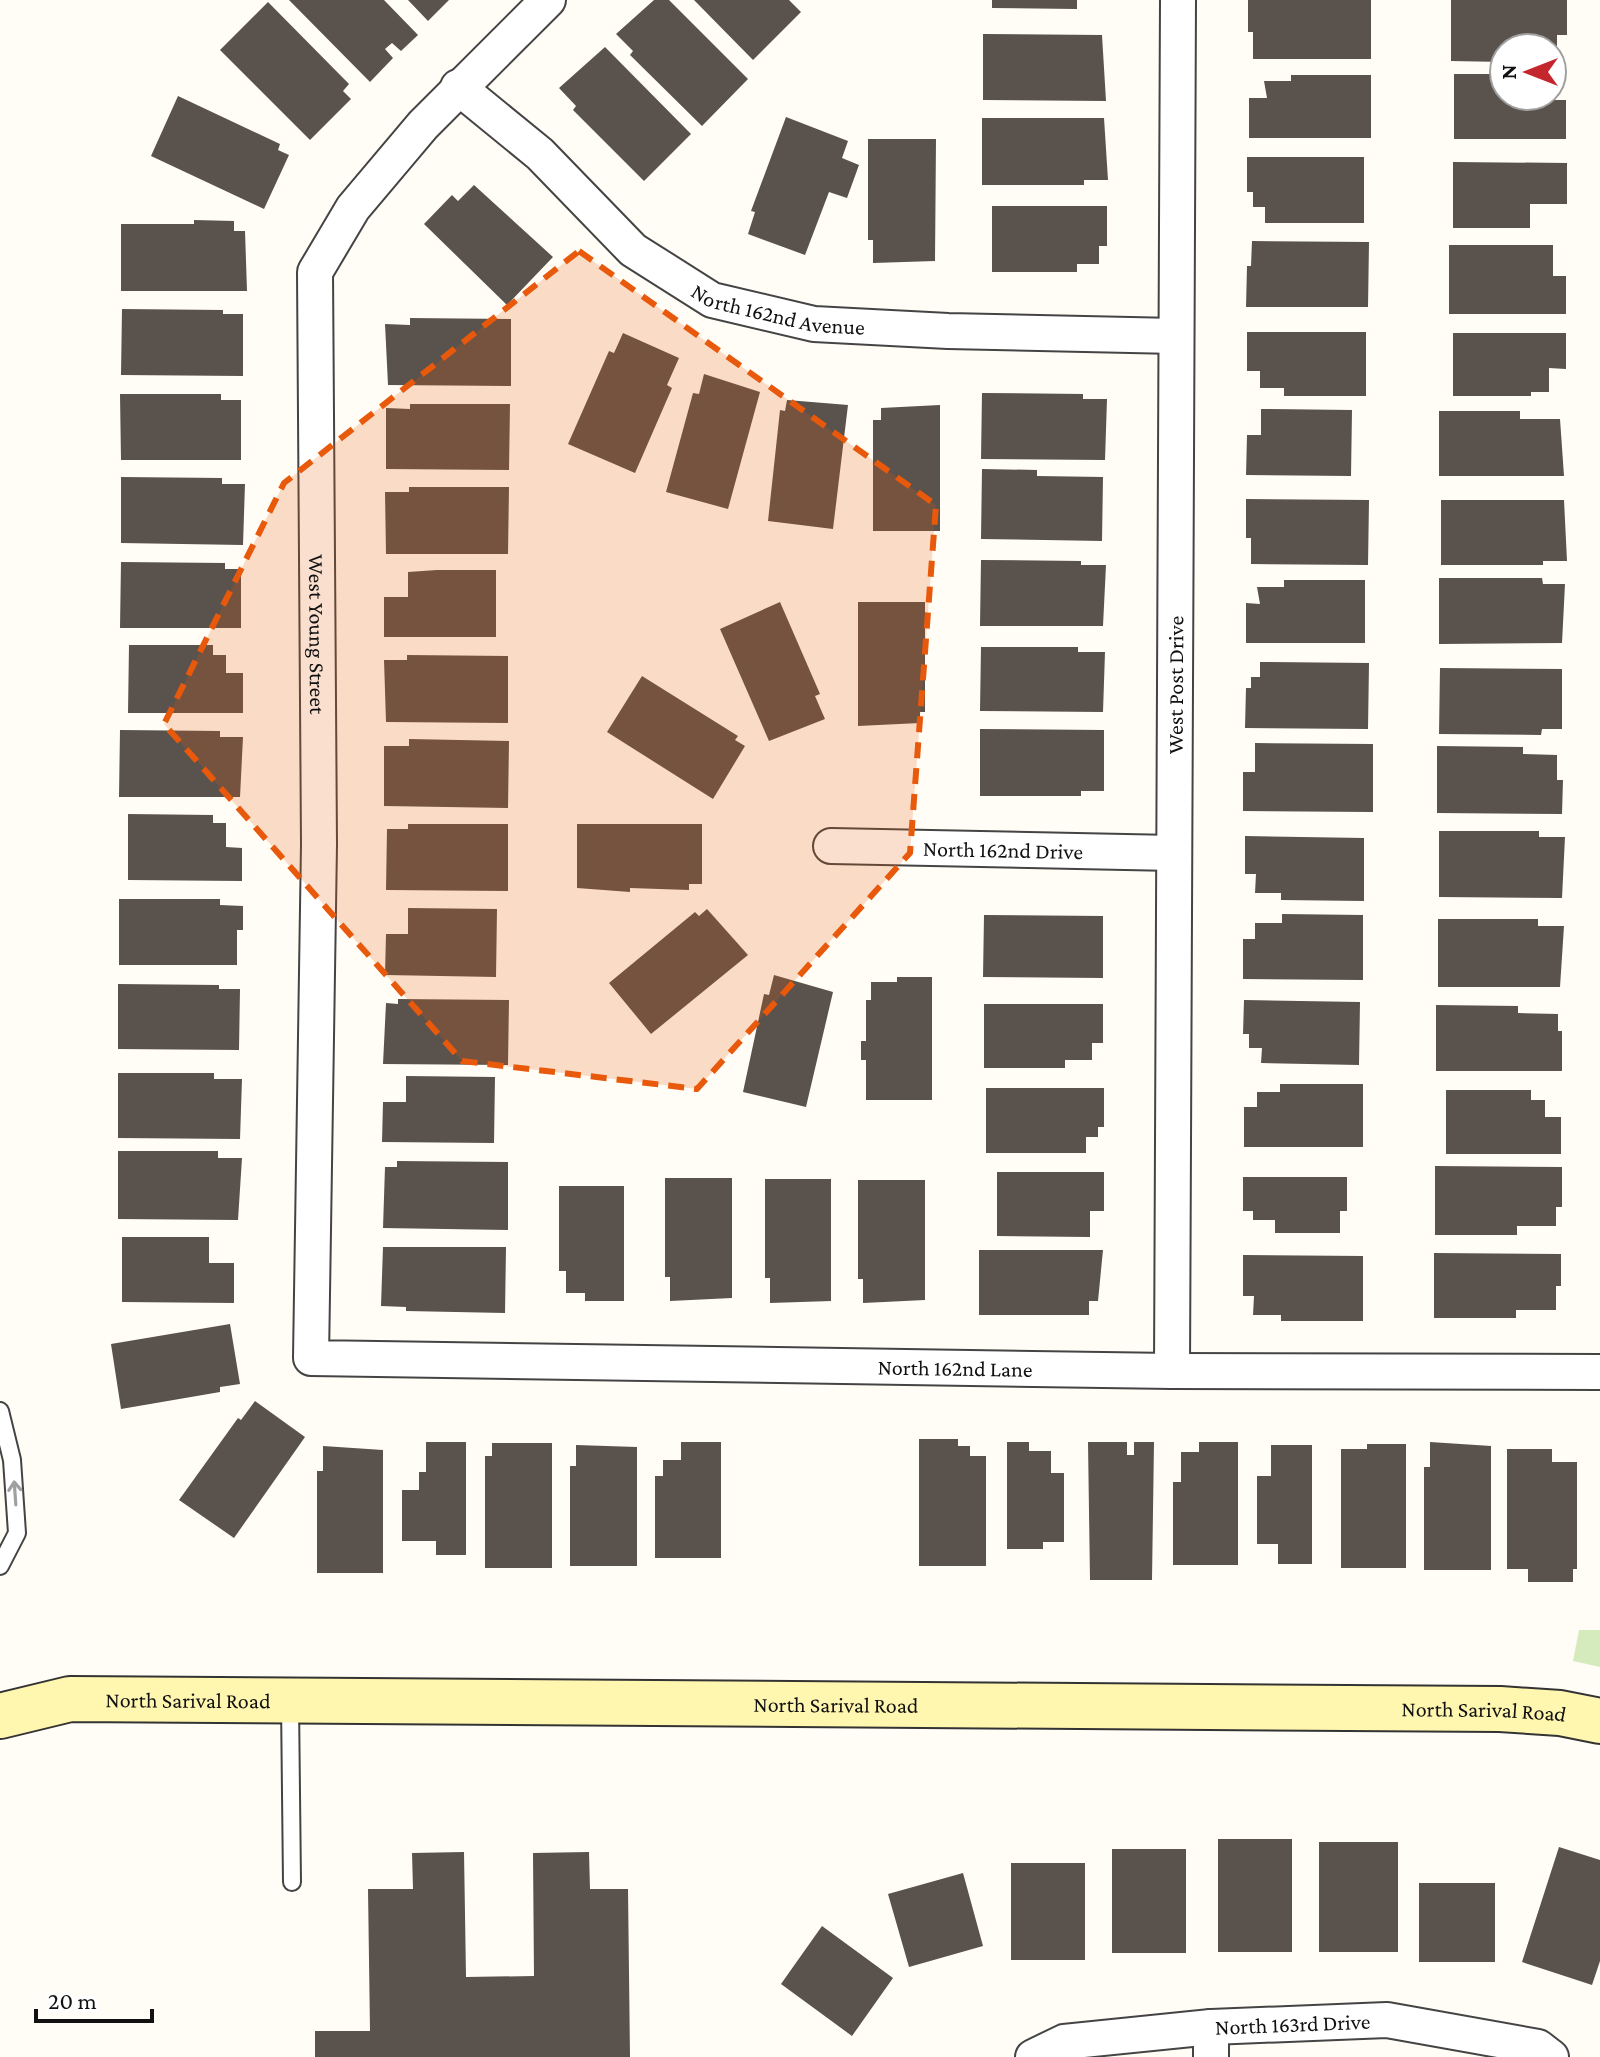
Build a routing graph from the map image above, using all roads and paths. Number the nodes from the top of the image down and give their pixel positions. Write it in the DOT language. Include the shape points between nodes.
graph roads {
  1 [pos="548,0"];
  2 [pos="1178,0"];
  3 [pos="458,87"];
  4 [pos="1176,336"];
  5 [pos="831,846"];
  6 [pos="1174,853"];
  7 [pos="311,1358"];
  8 [pos="1172,1371"];
  9 [pos="1600,1372"];
  10 [pos="0,1411"];
  11 [pos="0,1566"];
  12 [pos="0,1682"];
  13 [pos="70,1699"];
  14 [pos="290,1699"];
  15 [pos="0,1716"];
  16 [pos="1600,1721"];
  17 [pos="292,1882"];
  18 [pos="1211,2042"];
  19 [pos="1033,2057"];
  20 [pos="1551,2057"];
  1 -- 3 [label="street, West Young Street"];
  2 -- 4 [label="street, West Post Drive"];
  3 -- 4 [label="street, North 162nd Avenue" via="540,154 633,250 712,300 814,324"];
  3 -- 7 [label="street, West Young Street" via="353,208 315,272 319,844"];
  4 -- 6 [label="street, West Post Drive"];
  5 -- 6 [label="street, North 162nd Drive"];
  6 -- 8 [label="street, West Post Drive"];
  7 -- 8 [label="street, North 162nd Lane"];
  8 -- 9 [label="street, North 162nd Lane"];
  11 -- 10 [label="lane, one-way" via="17,1533 12,1460"];
  12 -- 13 [label="main road, North Sarival Road"];
  13 -- 14 [label="main road, North Sarival Road"];
  13 -- 15 [label="main road, North Sarival Road"];
  14 -- 16 [label="main road, North Sarival Road" via="1500,1709"];
  14 -- 17 [label="lane"];
  18 -- 19 [label="street, North 163rd Drive" via="1064,2042"];
  18 -- 20 [label="street, North 163rd Drive" via="1387,2020 1538,2047"];
}
